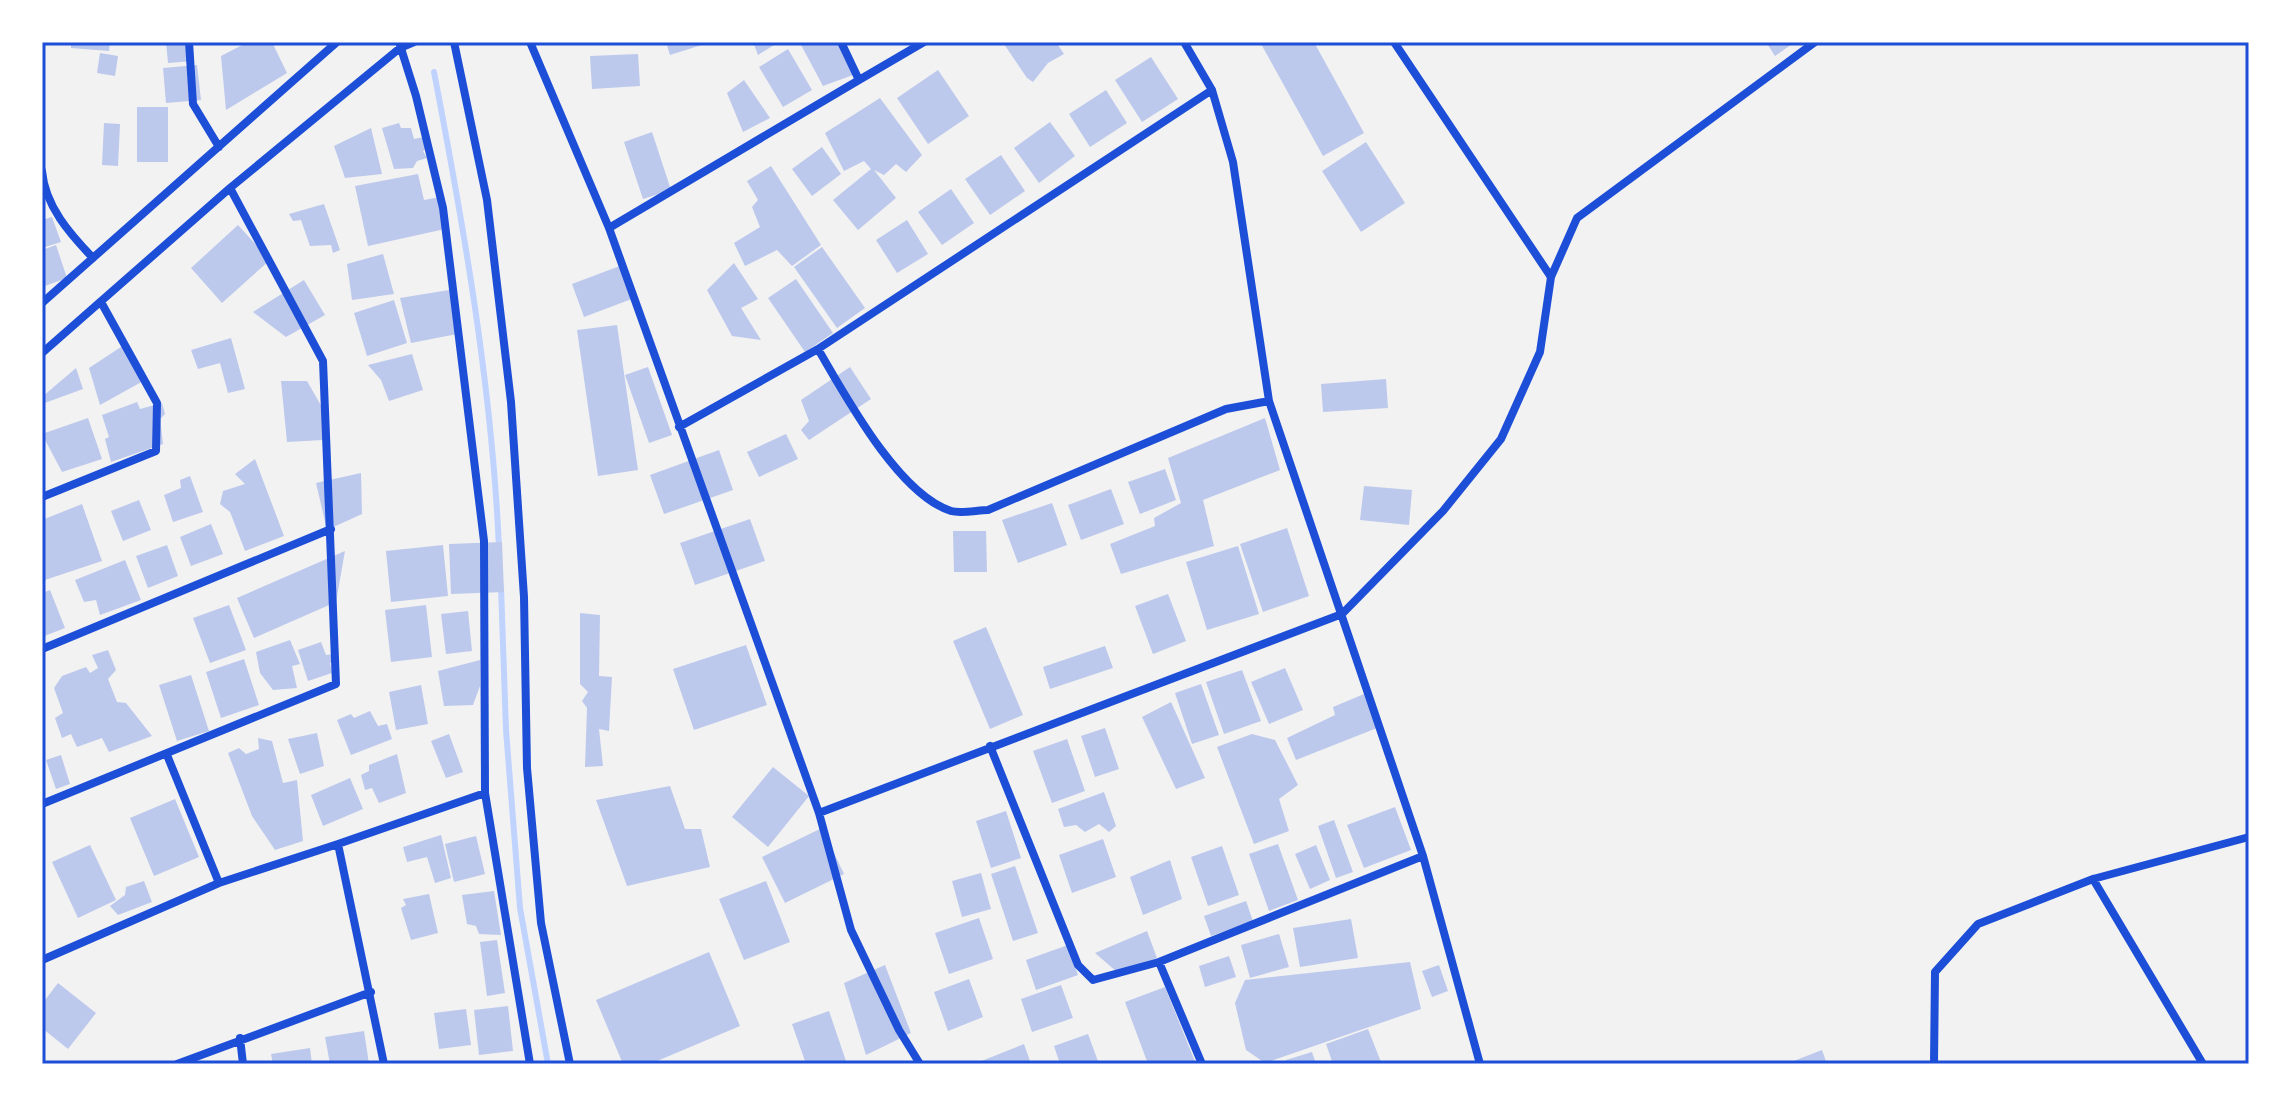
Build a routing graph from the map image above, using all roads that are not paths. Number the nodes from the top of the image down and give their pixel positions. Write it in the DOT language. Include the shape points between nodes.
graph roads {
  1 [pos="189,42"];
  2 [pos="337,42"];
  3 [pos="414,42"];
  4 [pos="454,42"];
  5 [pos="530,42"];
  6 [pos="841,42"];
  7 [pos="924,42"];
  8 [pos="1184,42"];
  9 [pos="1394,42"];
  10 [pos="1815,42"];
  11 [pos="400,45"];
  12 [pos="859,80"];
  13 [pos="1212,90"];
  14 [pos="219,147"];
  15 [pos="42,171"];
  16 [pos="230,188"];
  17 [pos="609,228"];
  18 [pos="93,258"];
  19 [pos="1551,277"];
  20 [pos="101,302"];
  21 [pos="42,303"];
  22 [pos="818,349"];
  23 [pos="42,353"];
  24 [pos="1269,401"];
  25 [pos="679,427"];
  26 [pos="42,497"];
  27 [pos="331,529"];
  28 [pos="1342,614"];
  29 [pos="42,649"];
  30 [pos="990,746"];
  31 [pos="167,755"];
  32 [pos="485,793"];
  33 [pos="42,804"];
  34 [pos="819,813"];
  35 [pos="2249,837"];
  36 [pos="338,844"];
  37 [pos="1423,856"];
  38 [pos="2093,879"];
  39 [pos="219,883"];
  40 [pos="42,960"];
  41 [pos="1159,962"];
  42 [pos="371,992"];
  43 [pos="240,1038"];
  44 [pos="177,1064"];
  45 [pos="243,1064"];
  46 [pos="384,1064"];
  47 [pos="530,1064"];
  48 [pos="570,1064"];
  49 [pos="920,1064"];
  50 [pos="1202,1064"];
  51 [pos="1480,1064"];
  52 [pos="1934,1064"];
  53 [pos="2203,1064"];
  1 -- 14 [label="street" via="193,104"];
  2 -- 14 [label="street"];
  3 -- 11 [label="street"];
  4 -- 48 [label="street" via="487,200 511,402 524,597 527,768 541,923"];
  5 -- 17 [label="street"];
  6 -- 12 [label="street"];
  7 -- 12 [label="street"];
  8 -- 13 [label="street"];
  9 -- 19 [label="street"];
  10 -- 19 [label="street" via="1577,218"];
  11 -- 16 [label="street"];
  11 -- 32 [label="street" via="443,208 484,541"];
  12 -- 17 [label="street"];
  13 -- 22 [label="street"];
  13 -- 24 [label="street" via="1233,162"];
  14 -- 18 [label="street"];
  15 -- 18 [label="street" via="44,189 69,232"];
  16 -- 20 [label="street"];
  16 -- 27 [label="street" via="323,361"];
  17 -- 25 [label="street"];
  18 -- 21 [label="street"];
  19 -- 28 [label="street" via="1540,352 1501,439 1443,511"];
  20 -- 23 [label="street"];
  20 -- 26 [label="street" via="157,403 156,451"];
  22 -- 24 [label="street" via="888,458 921,494 952,512 988,510 1226,409"];
  22 -- 25 [label="street"];
  24 -- 28 [label="street"];
  25 -- 34 [label="street"];
  27 -- 29 [label="street"];
  27 -- 31 [label="street" via="336,684"];
  28 -- 30 [label="street"];
  28 -- 37 [label="street"];
  30 -- 34 [label="street"];
  30 -- 41 [label="street" via="1084,975 1093,980"];
  31 -- 33 [label="street"];
  31 -- 39 [label="street"];
  32 -- 36 [label="street"];
  32 -- 47 [label="street"];
  34 -- 49 [label="street" via="851,930"];
  35 -- 38 [label="street"];
  36 -- 39 [label="street"];
  36 -- 42 [label="street"];
  37 -- 41 [label="street"];
  37 -- 51 [label="street"];
  38 -- 52 [label="street" via="1978,924 1935,972"];
  38 -- 53 [label="street"];
  39 -- 40 [label="street"];
  41 -- 50 [label="street"];
  42 -- 43 [label="street"];
  42 -- 46 [label="street"];
  43 -- 44 [label="street"];
  43 -- 45 [label="street"];
}
